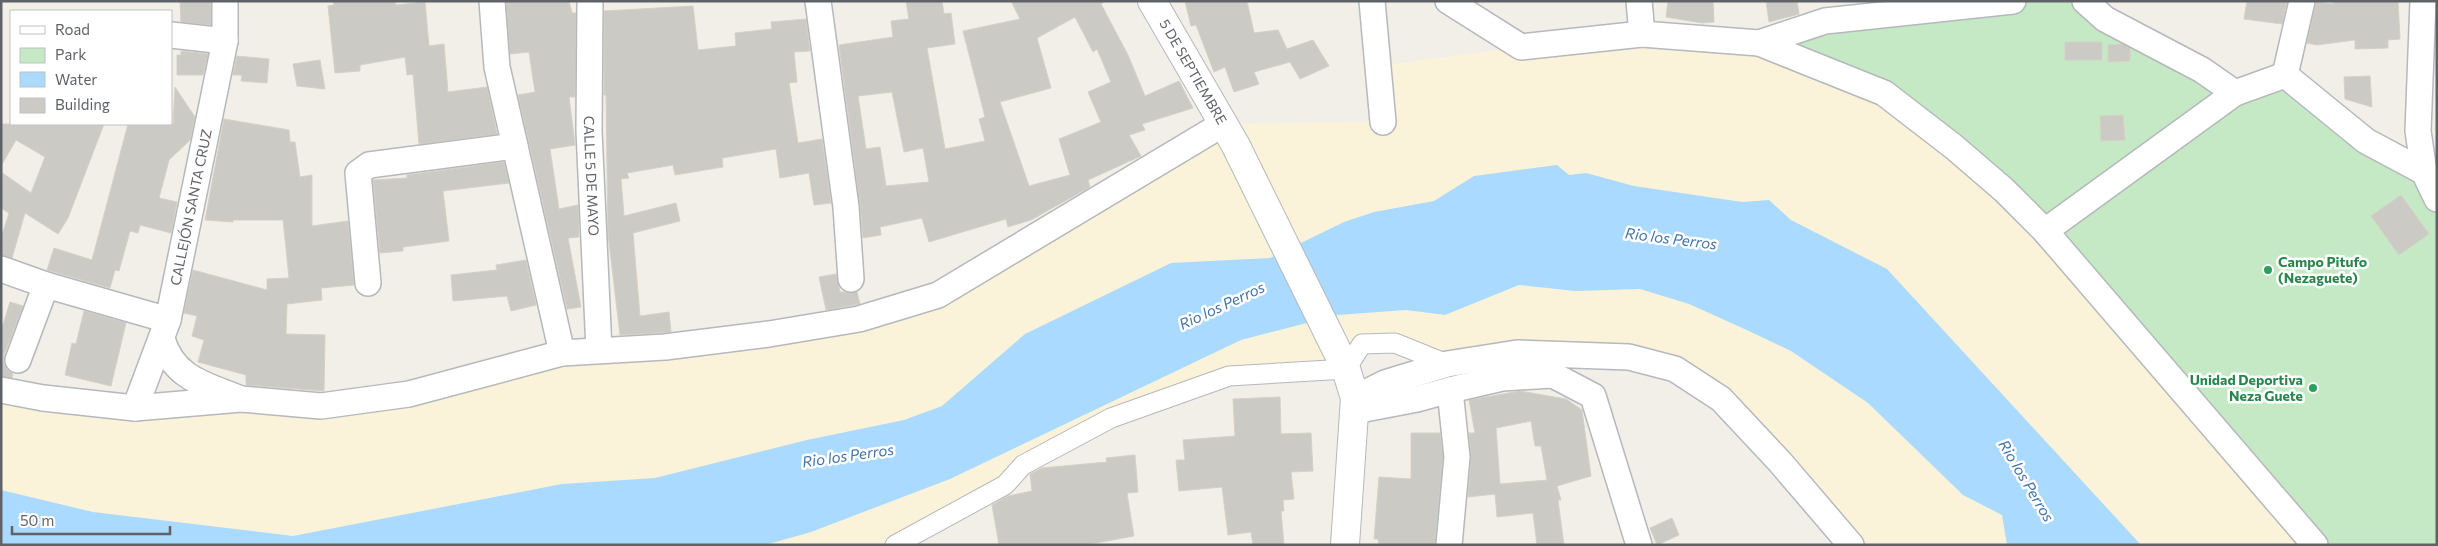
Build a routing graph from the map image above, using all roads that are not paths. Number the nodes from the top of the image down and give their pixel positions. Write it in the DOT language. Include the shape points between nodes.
graph roads {
  1 [pos="225,1"];
  2 [pos="492,1"];
  3 [pos="590,1"];
  4 [pos="818,1"];
  5 [pos="1372,1"];
  6 [pos="1448,1"];
  7 [pos="1640,1"];
  8 [pos="2012,1"];
  9 [pos="2085,1"];
  10 [pos="2302,1"];
  11 [pos="2423,1"];
  12 [pos="1151,5"];
  13 [pos="172,34"];
  14 [pos="1642,34"];
  15 [pos="225,41"];
  16 [pos="1759,43"];
  17 [pos="2285,75"];
  18 [pos="2235,93"];
  19 [pos="1384,122"];
  20 [pos="1229,134"];
  21 [pos="515,146"];
  22 [pos="2424,172"];
  23 [pos="2437,199"];
  24 [pos="2044,231"];
  25 [pos="1,268"];
  26 [pos="851,279"];
  27 [pos="368,283"];
  28 [pos="46,285"];
  29 [pos="165,329"];
  30 [pos="599,350"];
  31 [pos="562,353"];
  32 [pos="18,360"];
  33 [pos="1447,364"];
  34 [pos="1346,369"];
  35 [pos="1,390"];
  36 [pos="1450,390"];
  37 [pos="241,399"];
  38 [pos="1354,404"];
  39 [pos="135,408"];
  40 [pos="1637,544"];
  41 [pos="895,545"];
  42 [pos="1345,545"];
  43 [pos="1450,545"];
  44 [pos="1850,545"];
  45 [pos="2315,545"];
  1 -- 15 [label="street, CALLEJÓN SANTA CRUZ"];
  2 -- 21 [label="street" via="497,67"];
  3 -- 30 [label="street, CALLE 5 DE MAYO" via="589,131"];
  4 -- 26 [label="street" via="846,207"];
  5 -- 19 [label="street"];
  6 -- 14 [label="street" via="1521,47"];
  7 -- 14 [label="street"];
  8 -- 16 [label="street" via="1825,21"];
  9 -- 18 [label="street" via="2105,19 2202,70"];
  10 -- 17 [label="street"];
  11 -- 22 [label="street" via="2418,131"];
  12 -- 20 [label="street, 5 DE SEPTIEMBRE"];
  13 -- 15 [label="street"];
  14 -- 16 [label="street"];
  15 -- 29 [label="street, CALLEJÓN SANTA CRUZ"];
  16 -- 24 [label="street" via="1884,93 1962,153"];
  17 -- 18 [label="street"];
  17 -- 22 [label="street" via="2366,140"];
  18 -- 24 [label="street"];
  20 -- 30 [label="street" via="938,294 858,319 769,334 666,347"];
  20 -- 34 [label="street, 5 DE SEPTIEMBRE"];
  21 -- 27 [label="street" via="369,165 358,172"];
  21 -- 31 [label="street"];
  22 -- 23 [label="street"];
  24 -- 45 [label="street"];
  25 -- 28 [label="street"];
  28 -- 29 [label="street"];
  28 -- 32 [label="street"];
  29 -- 37 [label="street" via="167,354 192,380"];
  29 -- 39 [label="street, CALLEJÓN SANTA CRUZ"];
  30 -- 31 [label="street"];
  31 -- 37 [label="street" via="409,394 321,406"];
  33 -- 34 [label="street" via="1395,343 1362,344"];
  33 -- 38 [label="street" via="1385,383"];
  33 -- 44 [label="street" via="1518,353 1582,354 1630,357 1675,369 1727,405"];
  34 -- 38 [label="street, 5 DE SEPTIEMBRE"];
  34 -- 41 [label="street" via="1229,376 1110,418 1023,465 1005,485"];
  35 -- 39 [label="street"];
  36 -- 38 [label="street" via="1418,399"];
  36 -- 40 [label="street" via="1502,378 1553,375 1593,396"];
  36 -- 43 [label="street" via="1457,458"];
  37 -- 39 [label="street"];
  38 -- 42 [label="street"];
}
